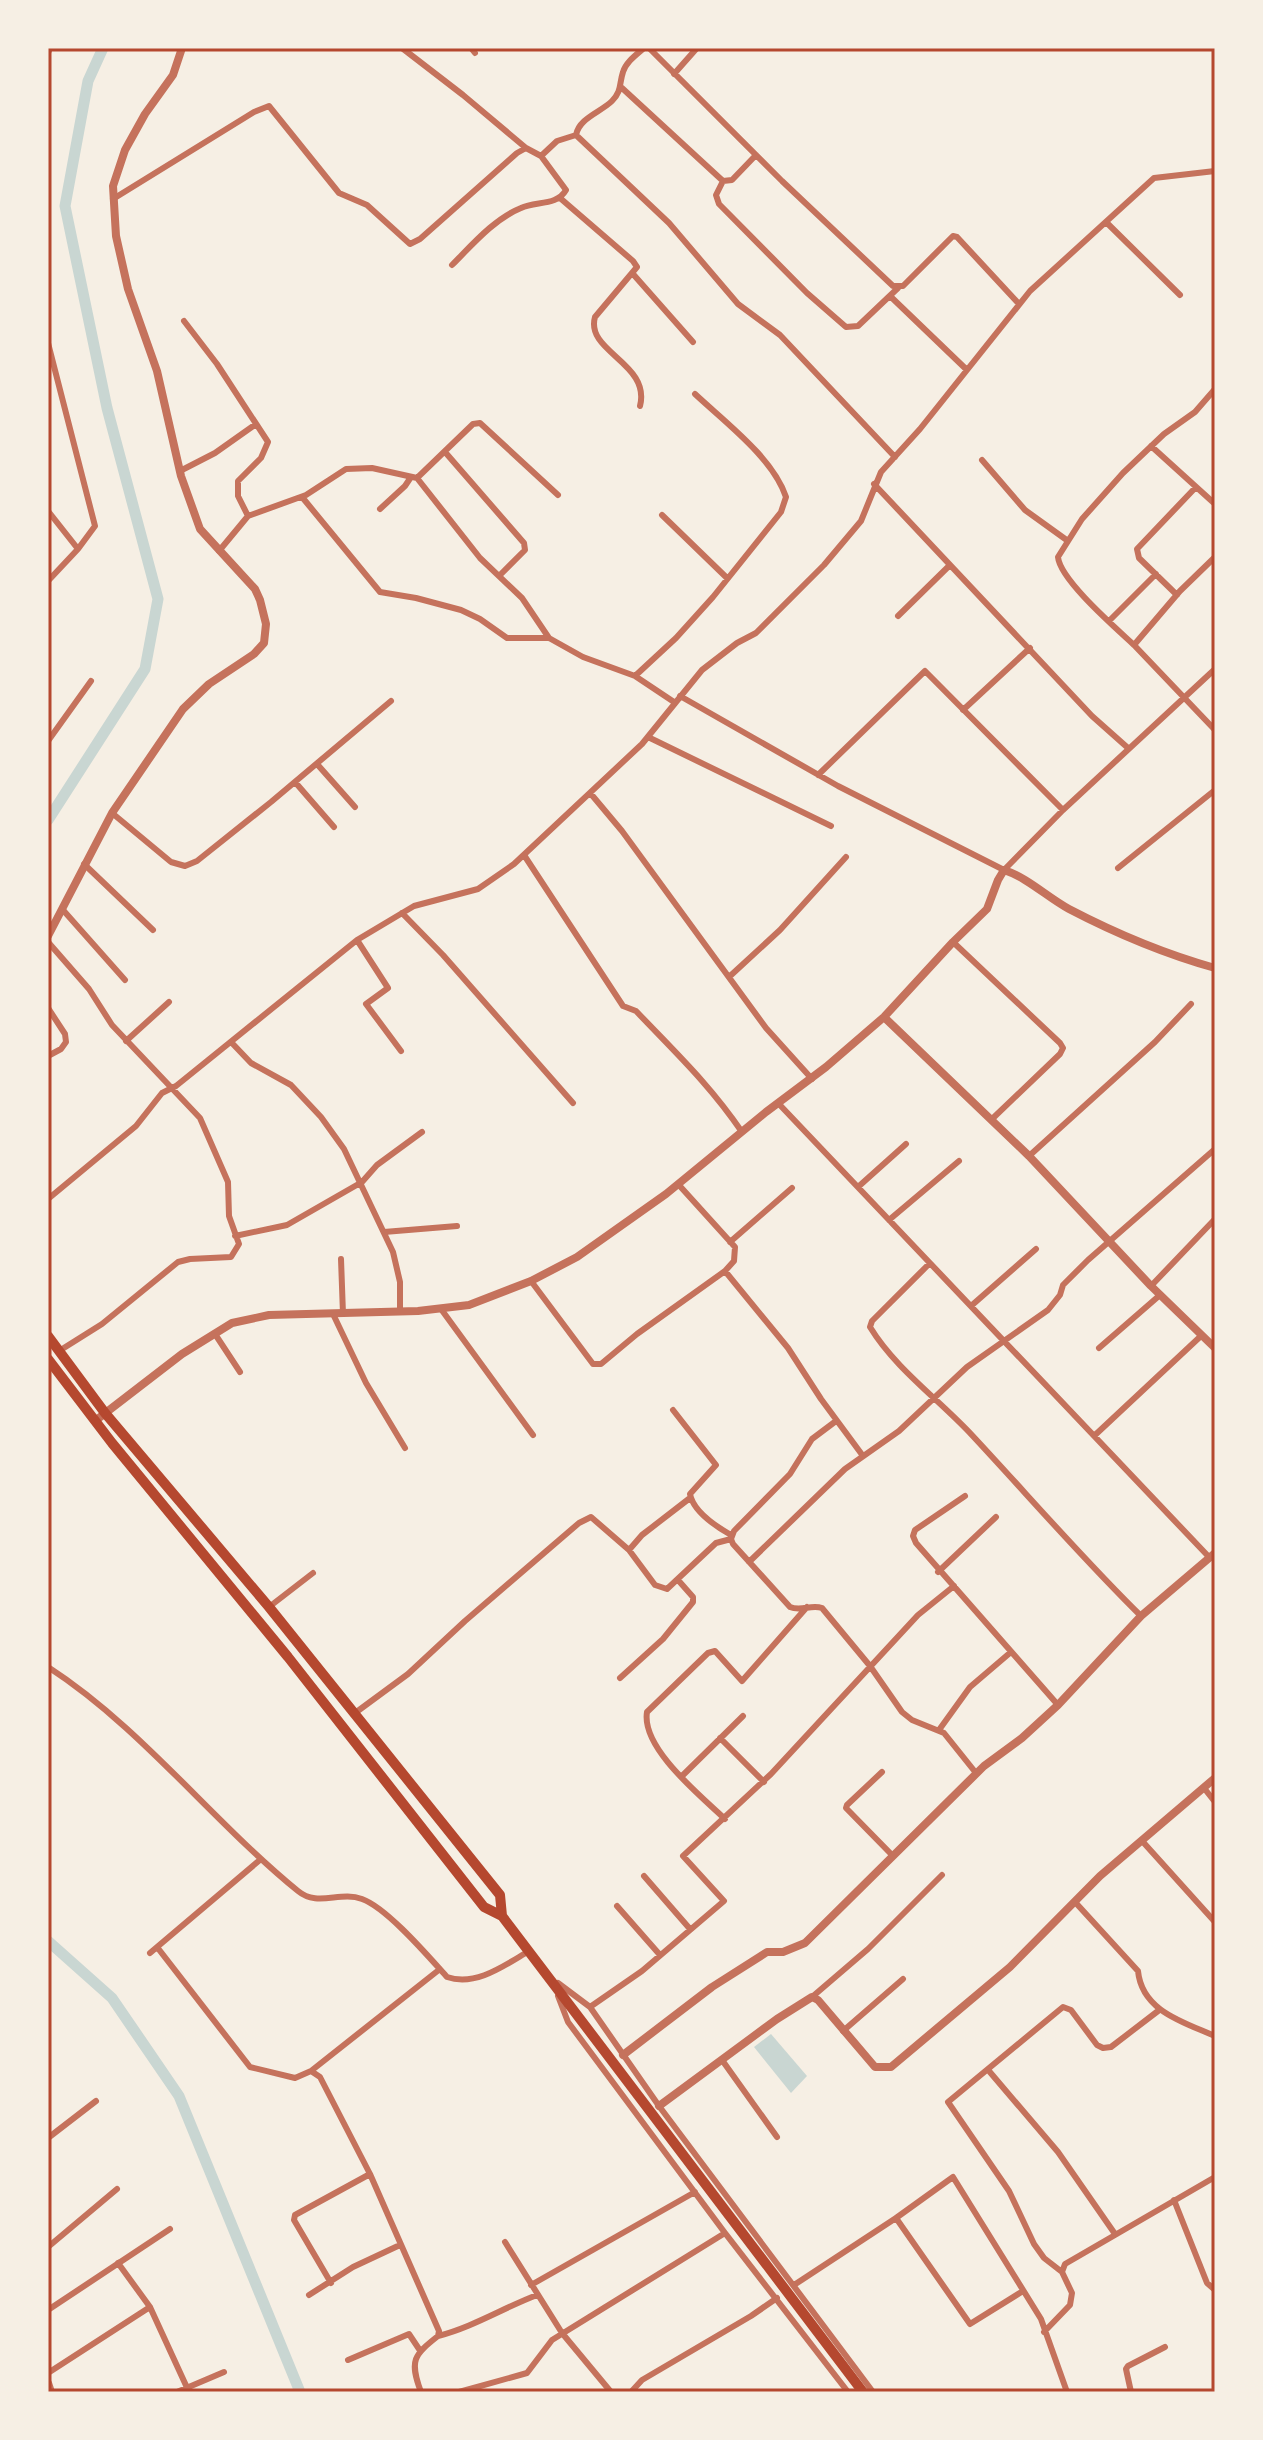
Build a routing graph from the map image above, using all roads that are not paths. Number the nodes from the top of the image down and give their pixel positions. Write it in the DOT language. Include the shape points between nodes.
graph roads {
  1 [pos="182,48"];
  2 [pos="402,48"];
  3 [pos="646,48"];
  4 [pos="697,48"];
  5 [pos="674,74"];
  6 [pos="622,88"];
  7 [pos="576,135"];
  8 [pos="526,148"];
  9 [pos="756,155"];
  10 [pos="541,156"];
  11 [pos="1215,171"];
  12 [pos="723,181"];
  13 [pos="560,198"];
  14 [pos="113,199"];
  15 [pos="1107,223"];
  16 [pos="452,265"];
  17 [pos="633,274"];
  18 [pos="898,288"];
  19 [pos="1180,295"];
  20 [pos="890,296"];
  21 [pos="1019,304"];
  22 [pos="184,321"];
  23 [pos="693,342"];
  24 [pos="48,343"];
  25 [pos="967,370"];
  26 [pos="1215,389"];
  27 [pos="695,394"];
  28 [pos="640,406"];
  29 [pos="256,424"];
  30 [pos="1151,446"];
  31 [pos="445,452"];
  32 [pos="895,457"];
  33 [pos="982,460"];
  34 [pos="180,471"];
  35 [pos="414,477"];
  36 [pos="874,484"];
  37 [pos="1196,487"];
  38 [pos="558,495"];
  39 [pos="302,497"];
  40 [pos="1215,504"];
  41 [pos="380,509"];
  42 [pos="48,511"];
  43 [pos="662,515"];
  44 [pos="248,516"];
  45 [pos="1068,541"];
  46 [pos="78,549"];
  47 [pos="219,551"];
  48 [pos="1215,557"];
  49 [pos="950,565"];
  50 [pos="1156,574"];
  51 [pos="499,576"];
  52 [pos="727,578"];
  53 [pos="48,581"];
  54 [pos="1177,595"];
  55 [pos="898,616"];
  56 [pos="1109,621"];
  57 [pos="549,638"];
  58 [pos="1134,645"];
  59 [pos="1030,648"];
  60 [pos="1215,669"];
  61 [pos="635,676"];
  62 [pos="91,681"];
  63 [pos="1184,698"];
  64 [pos="677,699"];
  65 [pos="391,701"];
  66 [pos="963,710"];
  67 [pos="1215,730"];
  68 [pos="648,737"];
  69 [pos="48,741"];
  70 [pos="1128,748"];
  71 [pos="317,764"];
  72 [pos="818,775"];
  73 [pos="295,782"];
  74 [pos="1215,790"];
  75 [pos="591,794"];
  76 [pos="355,807"];
  77 [pos="1063,810"];
  78 [pos="112,813"];
  79 [pos="831,826"];
  80 [pos="334,827"];
  81 [pos="524,855"];
  82 [pos="846,857"];
  83 [pos="84,864"];
  84 [pos="1118,868"];
  85 [pos="1004,870"];
  86 [pos="63,910"];
  87 [pos="402,913"];
  88 [pos="153,930"];
  89 [pos="48,936"];
  90 [pos="357,940"];
  91 [pos="48,942"];
  92 [pos="953,942"];
  93 [pos="1215,968"];
  94 [pos="729,977"];
  95 [pos="125,980"];
  96 [pos="169,1002"];
  97 [pos="1191,1004"];
  98 [pos="48,1008"];
  99 [pos="884,1017"];
  100 [pos="126,1041"];
  101 [pos="231,1042"];
  102 [pos="401,1051"];
  103 [pos="48,1056"];
  104 [pos="812,1079"];
  105 [pos="171,1089"];
  106 [pos="573,1103"];
  107 [pos="778,1103"];
  108 [pos="991,1120"];
  109 [pos="422,1132"];
  110 [pos="742,1132"];
  111 [pos="906,1144"];
  112 [pos="1215,1149"];
  113 [pos="1029,1156"];
  114 [pos="959,1161"];
  115 [pos="362,1182"];
  116 [pos="678,1184"];
  117 [pos="858,1187"];
  118 [pos="792,1188"];
  119 [pos="48,1199"];
  120 [pos="1215,1219"];
  121 [pos="889,1220"];
  122 [pos="457,1226"];
  123 [pos="384,1232"];
  124 [pos="235,1236"];
  125 [pos="730,1242"];
  126 [pos="1112,1242"];
  127 [pos="1036,1249"];
  128 [pos="341,1259"];
  129 [pos="930,1263"];
  130 [pos="725,1271"];
  131 [pos="531,1281"];
  132 [pos="1151,1286"];
  133 [pos="1160,1295"];
  134 [pos="971,1306"];
  135 [pos="441,1309"];
  136 [pos="400,1310"];
  137 [pos="338,1314"];
  138 [pos="215,1334"];
  139 [pos="1202,1335"];
  140 [pos="48,1336"];
  141 [pos="1005,1340"];
  142 [pos="1099,1348"];
  143 [pos="1215,1348"];
  144 [pos="59,1351"];
  145 [pos="48,1359"];
  146 [pos="240,1372"];
  147 [pos="933,1397"];
  148 [pos="673,1410"];
  149 [pos="105,1413"];
  150 [pos="95,1421"];
  151 [pos="836,1421"];
  152 [pos="533,1435"];
  153 [pos="1094,1436"];
  154 [pos="405,1448"];
  155 [pos="863,1456"];
  156 [pos="965,1496"];
  157 [pos="690,1498"];
  158 [pos="996,1517"];
  159 [pos="731,1537"];
  160 [pos="629,1550"];
  161 [pos="1212,1555"];
  162 [pos="749,1562"];
  163 [pos="938,1572"];
  164 [pos="313,1573"];
  165 [pos="678,1580"];
  166 [pos="954,1586"];
  167 [pos="269,1607"];
  168 [pos="807,1607"];
  169 [pos="1141,1616"];
  170 [pos="1011,1652"];
  171 [pos="870,1666"];
  172 [pos="48,1667"];
  173 [pos="620,1678"];
  174 [pos="1058,1705"];
  175 [pos="355,1713"];
  176 [pos="743,1716"];
  177 [pos="939,1730"];
  178 [pos="720,1738"];
  179 [pos="882,1772"];
  180 [pos="976,1773"];
  181 [pos="681,1777"];
  182 [pos="1215,1778"];
  183 [pos="764,1782"];
  184 [pos="1204,1788"];
  185 [pos="1215,1802"];
  186 [pos="725,1819"];
  187 [pos="1143,1842"];
  188 [pos="893,1856"];
  189 [pos="261,1859"];
  190 [pos="942,1875"];
  191 [pos="644,1876"];
  192 [pos="1075,1902"];
  193 [pos="617,1906"];
  194 [pos="502,1916"];
  195 [pos="1215,1922"];
  196 [pos="690,1929"];
  197 [pos="157,1947"];
  198 [pos="530,1950"];
  199 [pos="150,1953"];
  200 [pos="660,1955"];
  201 [pos="440,1969"];
  202 [pos="552,1979"];
  203 [pos="903,1979"];
  204 [pos="812,1997"];
  205 [pos="590,2007"];
  206 [pos="1158,2011"];
  207 [pos="843,2031"];
  208 [pos="1215,2036"];
  209 [pos="623,2055"];
  210 [pos="722,2060"];
  211 [pos="311,2071"];
  212 [pos="989,2071"];
  213 [pos="96,2101"];
  214 [pos="659,2106"];
  215 [pos="777,2137"];
  216 [pos="48,2138"];
  217 [pos="370,2174"];
  218 [pos="1215,2177"];
  219 [pos="117,2189"];
  220 [pos="695,2192"];
  221 [pos="1174,2200"];
  222 [pos="896,2218"];
  223 [pos="170,2229"];
  224 [pos="725,2233"];
  225 [pos="1115,2234"];
  226 [pos="505,2242"];
  227 [pos="400,2245"];
  228 [pos="48,2247"];
  229 [pos="118,2263"];
  230 [pos="1062,2272"];
  231 [pos="331,2283"];
  232 [pos="531,2285"];
  233 [pos="794,2285"];
  234 [pos="1215,2290"];
  235 [pos="1023,2291"];
  236 [pos="309,2295"];
  237 [pos="537,2295"];
  238 [pos="777,2298"];
  239 [pos="150,2307"];
  240 [pos="48,2310"];
  241 [pos="1044,2332"];
  242 [pos="562,2333"];
  243 [pos="438,2336"];
  244 [pos="1165,2347"];
  245 [pos="419,2349"];
  246 [pos="348,2360"];
  247 [pos="224,2372"];
  248 [pos="48,2373"];
  249 [pos="188,2390"];
  250 [pos="177,2392"];
  251 [pos="421,2392"];
  252 [pos="459,2392"];
  253 [pos="611,2392"];
  254 [pos="631,2392"];
  255 [pos="848,2392"];
  256 [pos="863,2392"];
  257 [pos="873,2392"];
  258 [pos="1067,2392"];
  259 [pos="1131,2392"];
  1 -- 14 [label="street" via="173,75 125,150"];
  2 -- 8 [label="street"];
  3 -- 5 [label="street"];
  3 -- 6 [label="street" via="623,71"];
  4 -- 5 [label="street"];
  5 -- 9 [label="street"];
  6 -- 7 [label="street" via="579,126"];
  6 -- 12 [label="street"];
  7 -- 10 [label="street" via="557,141"];
  7 -- 32 [label="street" via="669,223 738,304 780,335"];
  8 -- 10 [label="street"];
  8 -- 14 [label="street" via="410,244 367,205 339,193 269,106"];
  9 -- 12 [label="street" via="732,180"];
  9 -- 18 [label="street"];
  10 -- 13 [label="street" via="566,190"];
  11 -- 15 [label="street" via="1154,178"];
  12 -- 20 [label="street" via="716,195 719,204 840,323 858,326"];
  13 -- 16 [label="street" via="512,212"];
  13 -- 17 [label="street" via="633,261"];
  14 -- 34 [label="street" via="128,289 157,371"];
  15 -- 19 [label="street"];
  15 -- 21 [label="street"];
  17 -- 23 [label="street"];
  17 -- 28 [label="street" via="592,326 637,377 643,396"];
  18 -- 20 [label="street"];
  18 -- 21 [label="street" via="953,236"];
  20 -- 25 [label="street"];
  21 -- 25 [label="street"];
  22 -- 29 [label="street"];
  24 -- 46 [label="street" via="95,526"];
  25 -- 32 [label="street"];
  26 -- 30 [label="street"];
  27 -- 52 [label="street" via="768,464 786,497 781,512"];
  29 -- 34 [label="street"];
  29 -- 44 [label="street" via="268,442 266,449 236,487"];
  30 -- 37 [label="street"];
  30 -- 45 [label="street"];
  31 -- 35 [label="street"];
  31 -- 38 [label="street" via="480,423"];
  31 -- 51 [label="street" via="524,543 525,550"];
  32 -- 36 [label="street"];
  33 -- 45 [label="street" via="1025,510"];
  34 -- 47 [label="street" via="200,529"];
  35 -- 39 [label="street" via="357,466"];
  35 -- 41 [label="street"];
  35 -- 51 [label="street"];
  36 -- 49 [label="street"];
  36 -- 64 [label="street" via="861,521 824,565 756,633 702,670"];
  37 -- 40 [label="street"];
  37 -- 50 [label="street" via="1137,549"];
  39 -- 44 [label="street"];
  39 -- 57 [label="street" via="380,592 461,610 507,638"];
  42 -- 46 [label="street"];
  43 -- 52 [label="street"];
  44 -- 47 [label="street"];
  45 -- 56 [label="street" via="1059,565"];
  46 -- 53 [label="street"];
  47 -- 78 [label="street" via="255,589 266,624 264,643 183,709"];
  48 -- 54 [label="street"];
  49 -- 55 [label="street"];
  49 -- 59 [label="street"];
  50 -- 54 [label="street"];
  50 -- 56 [label="street"];
  51 -- 57 [label="street" via="522,598"];
  52 -- 61 [label="street"];
  54 -- 58 [label="street"];
  56 -- 58 [label="street"];
  57 -- 61 [label="street"];
  58 -- 63 [label="street"];
  59 -- 66 [label="street"];
  59 -- 70 [label="street"];
  60 -- 63 [label="street"];
  61 -- 64 [label="street"];
  62 -- 69 [label="street"];
  63 -- 67 [label="street"];
  63 -- 70 [label="street"];
  64 -- 68 [label="street"];
  64 -- 72 [label="street"];
  65 -- 71 [label="street"];
  66 -- 72 [label="street" via="925,671"];
  66 -- 77 [label="street"];
  68 -- 75 [label="street"];
  68 -- 79 [label="street"];
  70 -- 77 [label="street"];
  71 -- 73 [label="street"];
  71 -- 76 [label="street"];
  72 -- 85 [label="street"];
  73 -- 78 [label="street" via="185,866 171,862"];
  73 -- 80 [label="street"];
  74 -- 84 [label="street"];
  75 -- 81 [label="street"];
  75 -- 94 [label="street"];
  77 -- 85 [label="street"];
  78 -- 83 [label="street"];
  81 -- 87 [label="street" via="478,889"];
  81 -- 110 [label="street" via="623,1006 636,1011 697,1073"];
  82 -- 94 [label="street"];
  83 -- 86 [label="street"];
  83 -- 88 [label="street"];
  85 -- 92 [label="street" via="987,909"];
  85 -- 93 [label="street" via="1098,923"];
  86 -- 89 [label="street"];
  86 -- 95 [label="street"];
  87 -- 90 [label="street"];
  87 -- 106 [label="street"];
  90 -- 101 [label="street"];
  90 -- 102 [label="street" via="388,988 366,1004"];
  91 -- 100 [label="street"];
  92 -- 99 [label="street"];
  92 -- 108 [label="street" via="1063,1048"];
  94 -- 104 [label="street"];
  96 -- 100 [label="street"];
  97 -- 113 [label="street"];
  98 -- 103 [label="street" via="66,1042"];
  99 -- 104 [label="street"];
  99 -- 108 [label="street"];
  100 -- 105 [label="street"];
  101 -- 105 [label="street"];
  101 -- 115 [label="street" via="251,1063 291,1085 321,1117"];
  104 -- 107 [label="street"];
  105 -- 119 [label="street" via="136,1126"];
  105 -- 124 [label="street" via="200,1118 219,1159 228,1182"];
  107 -- 110 [label="street"];
  107 -- 117 [label="street"];
  108 -- 113 [label="street"];
  109 -- 115 [label="street"];
  110 -- 116 [label="street"];
  111 -- 117 [label="street"];
  112 -- 126 [label="street"];
  113 -- 126 [label="street"];
  114 -- 121 [label="street"];
  115 -- 123 [label="street"];
  115 -- 124 [label="street" via="287,1225"];
  116 -- 125 [label="street"];
  116 -- 131 [label="street" via="577,1257"];
  117 -- 121 [label="street"];
  118 -- 125 [label="street"];
  120 -- 132 [label="street"];
  121 -- 129 [label="street"];
  122 -- 123 [label="street"];
  123 -- 136 [label="street" via="400,1282"];
  124 -- 144 [label="street" via="239,1244 231,1257 178,1262 102,1324"];
  125 -- 130 [label="street" via="736,1254"];
  126 -- 132 [label="street"];
  126 -- 141 [label="street" via="1063,1285 1048,1310"];
  127 -- 134 [label="street"];
  128 -- 137 [label="street"];
  129 -- 134 [label="street"];
  129 -- 147 [label="street" via="870,1324 882,1347"];
  130 -- 131 [label="street" via="597,1366"];
  130 -- 151 [label="street" via="788,1348"];
  131 -- 135 [label="street" via="469,1305"];
  132 -- 133 [label="street"];
  133 -- 139 [label="street"];
  133 -- 142 [label="street"];
  134 -- 141 [label="street"];
  135 -- 136 [label="street"];
  135 -- 152 [label="street"];
  136 -- 137 [label="street"];
  137 -- 138 [label="street" via="269,1315 232,1323"];
  137 -- 154 [label="street" via="366,1383"];
  138 -- 146 [label="street"];
  138 -- 149 [label="street"];
  139 -- 143 [label="street"];
  139 -- 153 [label="street"];
  140 -- 144 [label="main road"];
  141 -- 147 [label="street"];
  141 -- 153 [label="street"];
  144 -- 149 [label="main road"];
  145 -- 150 [label="main road"];
  147 -- 155 [label="street" via="899,1431"];
  147 -- 169 [label="street"];
  148 -- 157 [label="street" via="716,1465"];
  149 -- 150 [label="street"];
  149 -- 167 [label="main road"];
  150 -- 194 [label="main road" via="484,1907"];
  151 -- 155 [label="street"];
  151 -- 159 [label="street" via="812,1439 799,1463"];
  153 -- 161 [label="street"];
  155 -- 162 [label="street"];
  156 -- 163 [label="street" via="915,1530 916,1543"];
  157 -- 159 [label="street"];
  157 -- 160 [label="street"];
  158 -- 163 [label="street"];
  159 -- 162 [label="street"];
  159 -- 165 [label="street" via="716,1543"];
  160 -- 165 [label="street" via="661,1589"];
  160 -- 175 [label="street" via="591,1517 579,1523 408,1674"];
  161 -- 169 [label="street"];
  162 -- 168 [label="street" via="790,1607"];
  163 -- 166 [label="street"];
  164 -- 167 [label="street"];
  165 -- 173 [label="street" via="693,1602"];
  166 -- 170 [label="street"];
  166 -- 171 [label="street"];
  167 -- 175 [label="main road"];
  168 -- 171 [label="street" via="822,1608"];
  168 -- 181 [label="street" via="742,1681 715,1651 708,1653 647,1712 654,1739"];
  169 -- 174 [label="street"];
  170 -- 174 [label="street"];
  170 -- 177 [label="street" via="970,1687"];
  171 -- 177 [label="street" via="902,1712"];
  171 -- 183 [label="street"];
  172 -- 189 [label="street" via="114,1717"];
  174 -- 180 [label="street"];
  175 -- 194 [label="main road" via="500,1895"];
  176 -- 178 [label="street"];
  177 -- 180 [label="street"];
  178 -- 181 [label="street"];
  178 -- 183 [label="street"];
  179 -- 188 [label="street" via="846,1808"];
  180 -- 188 [label="street"];
  181 -- 186 [label="street"];
  182 -- 184 [label="street"];
  183 -- 186 [label="street"];
  184 -- 185 [label="street"];
  184 -- 187 [label="street"];
  186 -- 196 [label="street" via="683,1856 724,1899"];
  187 -- 192 [label="street"];
  187 -- 195 [label="street"];
  188 -- 209 [label="street" via="805,1943 767,1952"];
  189 -- 197 [label="street"];
  189 -- 201 [label="street" via="302,1894 322,1900 362,1899 379,1909"];
  190 -- 204 [label="street"];
  191 -- 196 [label="street"];
  192 -- 206 [label="street" via="1138,1971 1139,1983"];
  192 -- 207 [label="street" via="1010,1967 891,2067 875,2067"];
  193 -- 200 [label="street"];
  194 -- 198 [label="main road"];
  196 -- 200 [label="street"];
  197 -- 199 [label="street"];
  197 -- 211 [label="street" via="250,2067 295,2078"];
  198 -- 201 [label="street" via="473,1979 460,1981"];
  198 -- 202 [label="main road"];
  200 -- 205 [label="street"];
  201 -- 211 [label="street"];
  202 -- 205 [label="street"];
  202 -- 220 [label="street" via="568,2022"];
  202 -- 256 [label="main road"];
  203 -- 207 [label="street"];
  204 -- 207 [label="street"];
  204 -- 210 [label="street"];
  205 -- 209 [label="street"];
  206 -- 208 [label="street"];
  206 -- 212 [label="street" via="1103,2048 1063,2007"];
  209 -- 214 [label="street"];
  210 -- 214 [label="street"];
  210 -- 215 [label="street"];
  211 -- 217 [label="street" via="320,2077"];
  212 -- 225 [label="street" via="1058,2152"];
  212 -- 230 [label="street" via="952,2097 950,2109 1009,2191 1039,2251"];
  213 -- 216 [label="street"];
  214 -- 233 [label="street"];
  217 -- 227 [label="street"];
  217 -- 231 [label="street" via="295,2215"];
  218 -- 221 [label="street"];
  219 -- 228 [label="street"];
  220 -- 224 [label="street"];
  220 -- 232 [label="street"];
  221 -- 225 [label="street"];
  221 -- 234 [label="street" via="1207,2283"];
  222 -- 233 [label="street"];
  222 -- 235 [label="street" via="970,2324"];
  222 -- 235 [label="street" via="953,2177"];
  223 -- 229 [label="street"];
  224 -- 238 [label="street"];
  224 -- 242 [label="street"];
  225 -- 230 [label="street" via="1070,2261"];
  226 -- 232 [label="street"];
  227 -- 231 [label="street"];
  227 -- 243 [label="street"];
  229 -- 239 [label="street"];
  229 -- 240 [label="street"];
  230 -- 241 [label="street" via="1072,2293 1070,2305"];
  231 -- 236 [label="street"];
  232 -- 237 [label="street"];
  233 -- 257 [label="street"];
  235 -- 241 [label="street"];
  237 -- 242 [label="street"];
  237 -- 243 [label="street"];
  238 -- 254 [label="street" via="642,2380"];
  238 -- 255 [label="street"];
  239 -- 248 [label="street"];
  239 -- 249 [label="street"];
  241 -- 258 [label="street"];
  242 -- 252 [label="street" via="527,2373"];
  242 -- 253 [label="street"];
  243 -- 245 [label="street"];
  244 -- 259 [label="street" via="1128,2366"];
  245 -- 246 [label="street" via="409,2334"];
  245 -- 251 [label="street" via="415,2360"];
  247 -- 249 [label="street"];
  249 -- 250 [label="street"];
}
